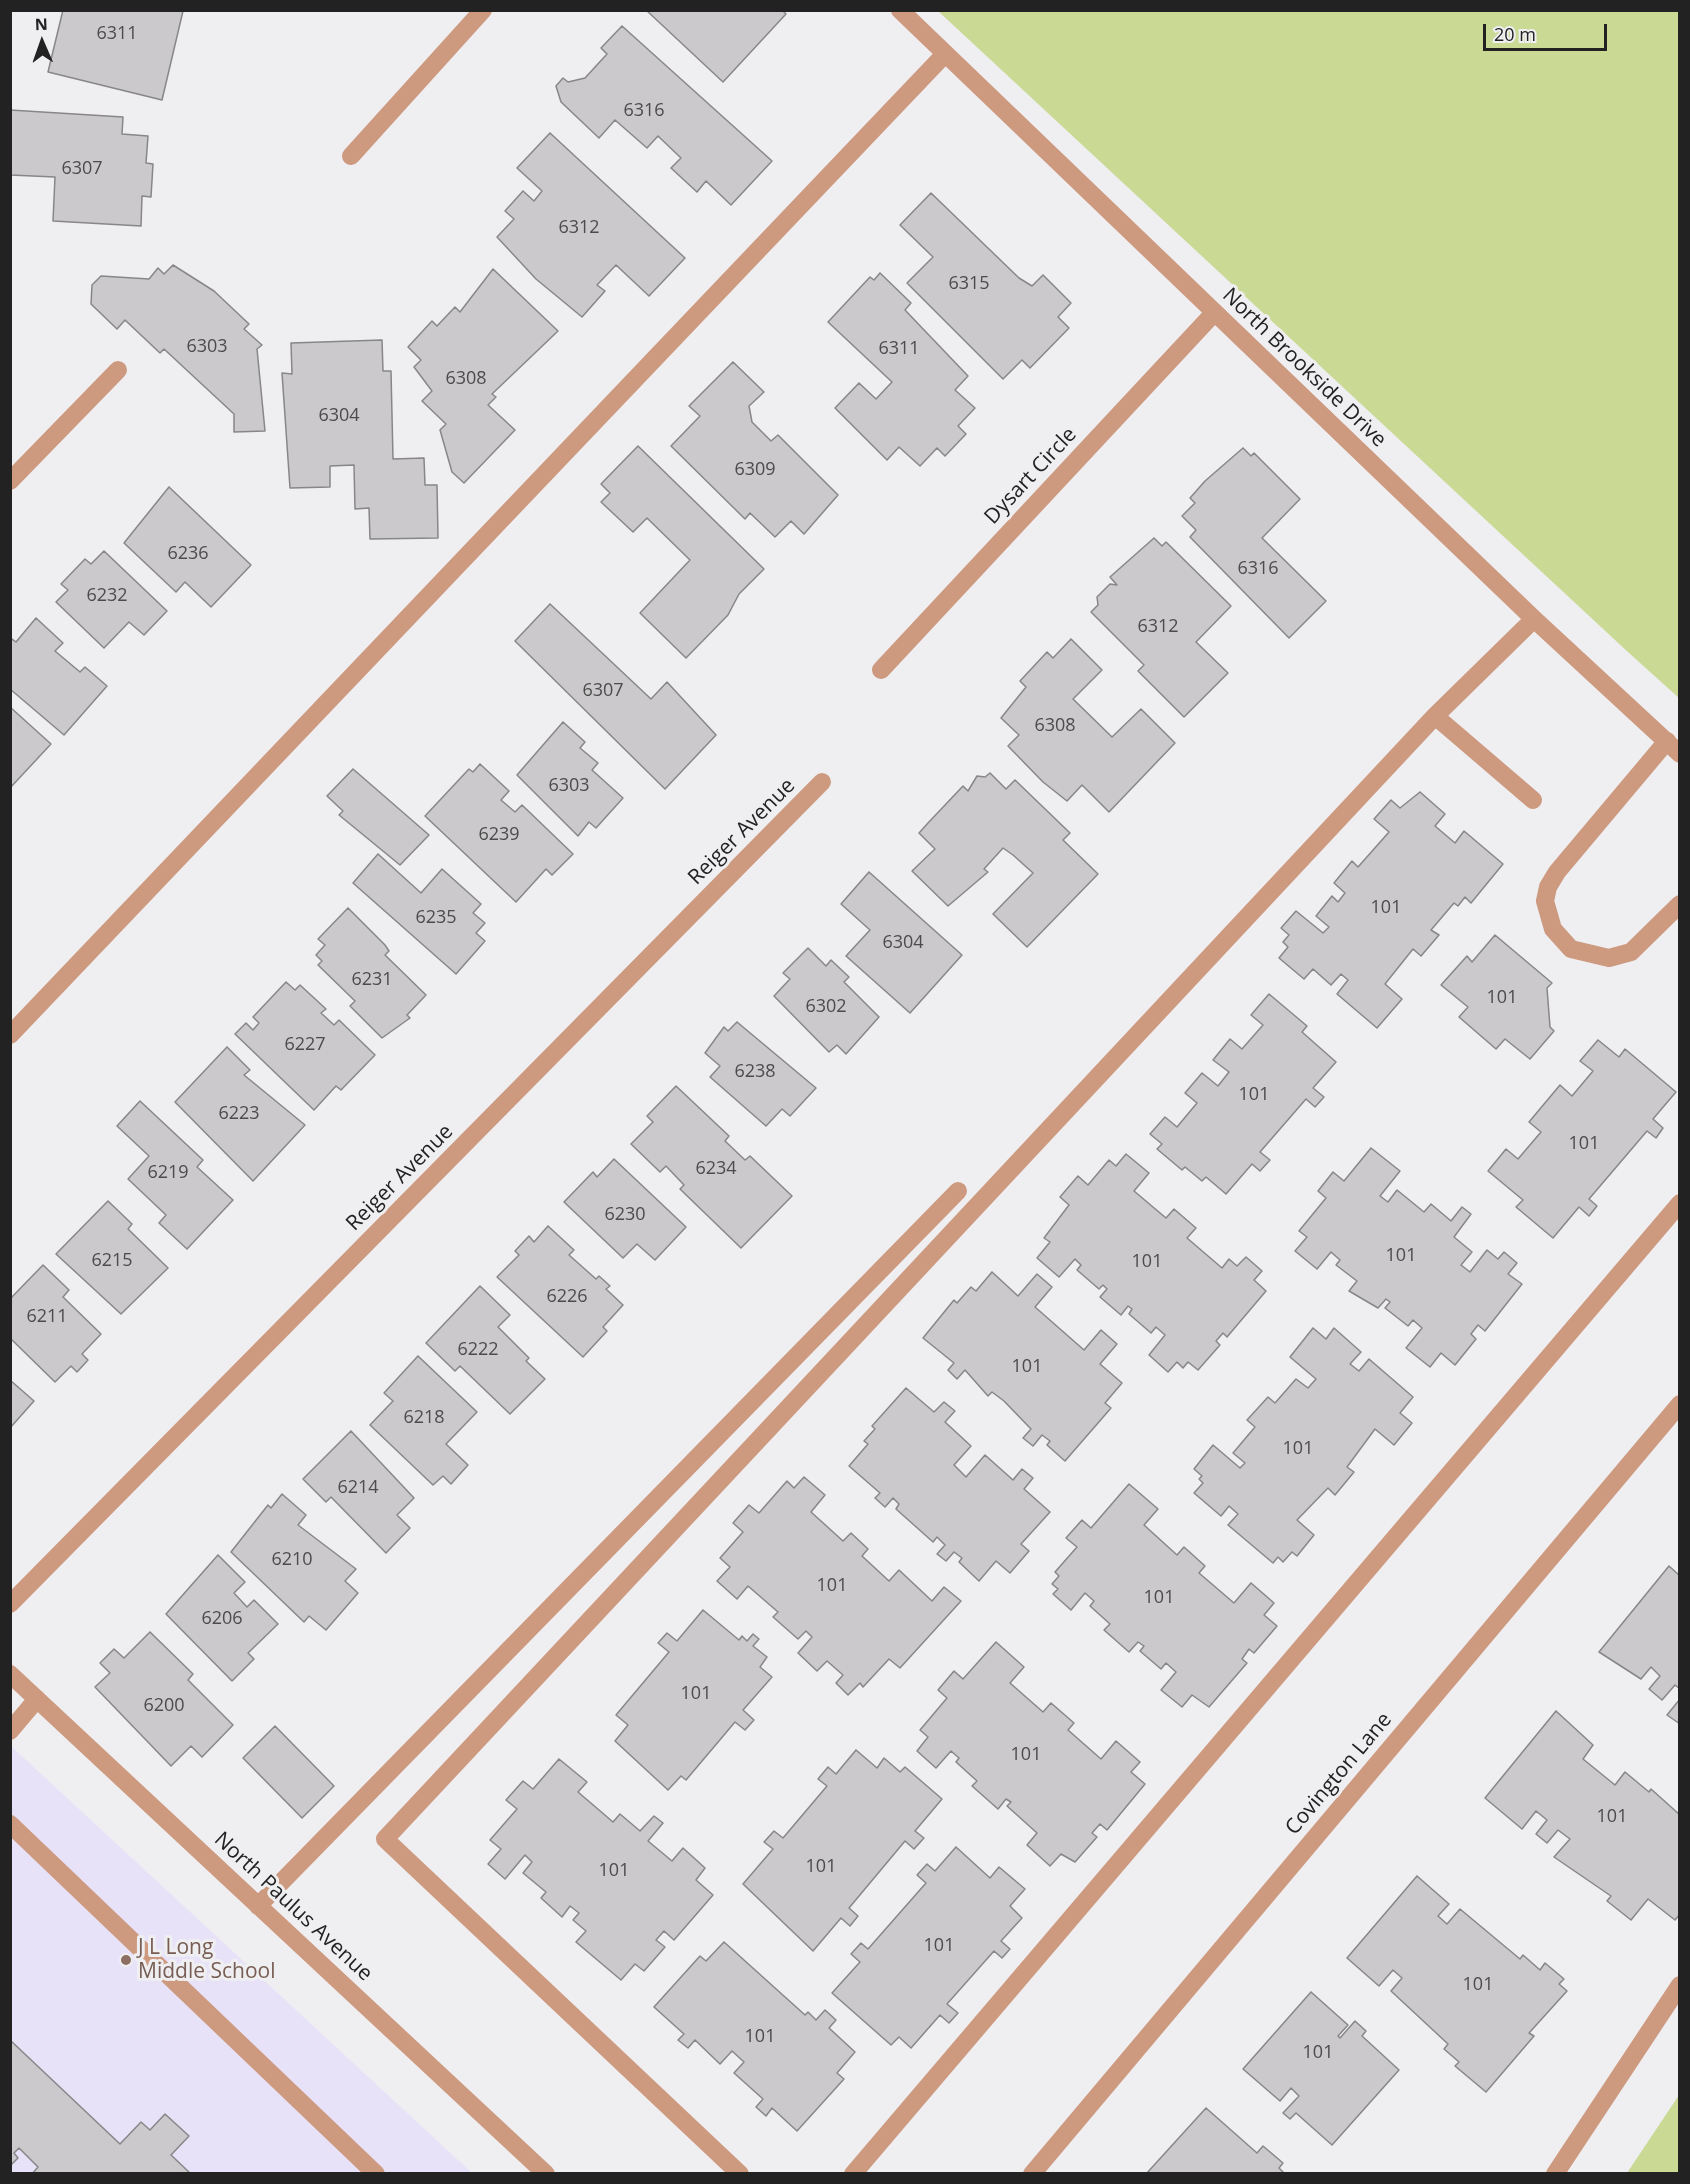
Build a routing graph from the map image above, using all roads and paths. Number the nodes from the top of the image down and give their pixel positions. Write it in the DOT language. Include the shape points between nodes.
graph roads {
  1 [pos="483,10"];
  2 [pos="900,10"];
  3 [pos="945,54"];
  4 [pos="351,156"];
  5 [pos="1214,313"];
  6 [pos="118,370"];
  7 [pos="10,481"];
  8 [pos="1534,619"];
  9 [pos="881,670"];
  10 [pos="1435,716"];
  11 [pos="1673,748"];
  12 [pos="822,782"];
  13 [pos="1533,800"];
  14 [pos="1676,915"];
  15 [pos="10,1035"];
  16 [pos="958,1191"];
  17 [pos="1680,1203"];
  18 [pos="1680,1404"];
  19 [pos="10,1604"];
  20 [pos="10,1674"];
  21 [pos="37,1699"];
  22 [pos="10,1731"];
  23 [pos="10,1824"];
  24 [pos="258,1906"];
  25 [pos="1680,1985"];
  26 [pos="542,2173"];
  27 [pos="376,2174"];
  28 [pos="740,2174"];
  29 [pos="853,2174"];
  30 [pos="1032,2174"];
  31 [pos="1555,2174"];
  1 -- 4 [label="street"];
  2 -- 3 [label="street, North Brookside Drive"];
  3 -- 5 [label="street, North Brookside Drive"];
  3 -- 15 [label="street"];
  5 -- 8 [label="street, North Brookside Drive"];
  5 -- 9 [label="street, Dysart Circle"];
  6 -- 7 [label="street"];
  8 -- 10 [label="street"];
  8 -- 11 [label="street, North Brookside Drive"];
  10 -- 13 [label="street"];
  10 -- 28 [label="street" via="385,1839"];
  11 -- 14 [label="street" via="1557,872 1545,901 1553,929 1563,941 1571,949 1596,957 1631,952"];
  12 -- 19 [label="street, Reiger Avenue"];
  16 -- 24 [label="street"];
  17 -- 29 [label="street"];
  18 -- 30 [label="street, Covington Lane"];
  20 -- 21 [label="street, North Paulus Avenue"];
  21 -- 22 [label="street"];
  21 -- 24 [label="street, North Paulus Avenue"];
  23 -- 27 [label="street"];
  24 -- 26 [label="street, North Paulus Avenue"];
  25 -- 31 [label="street"];
}
